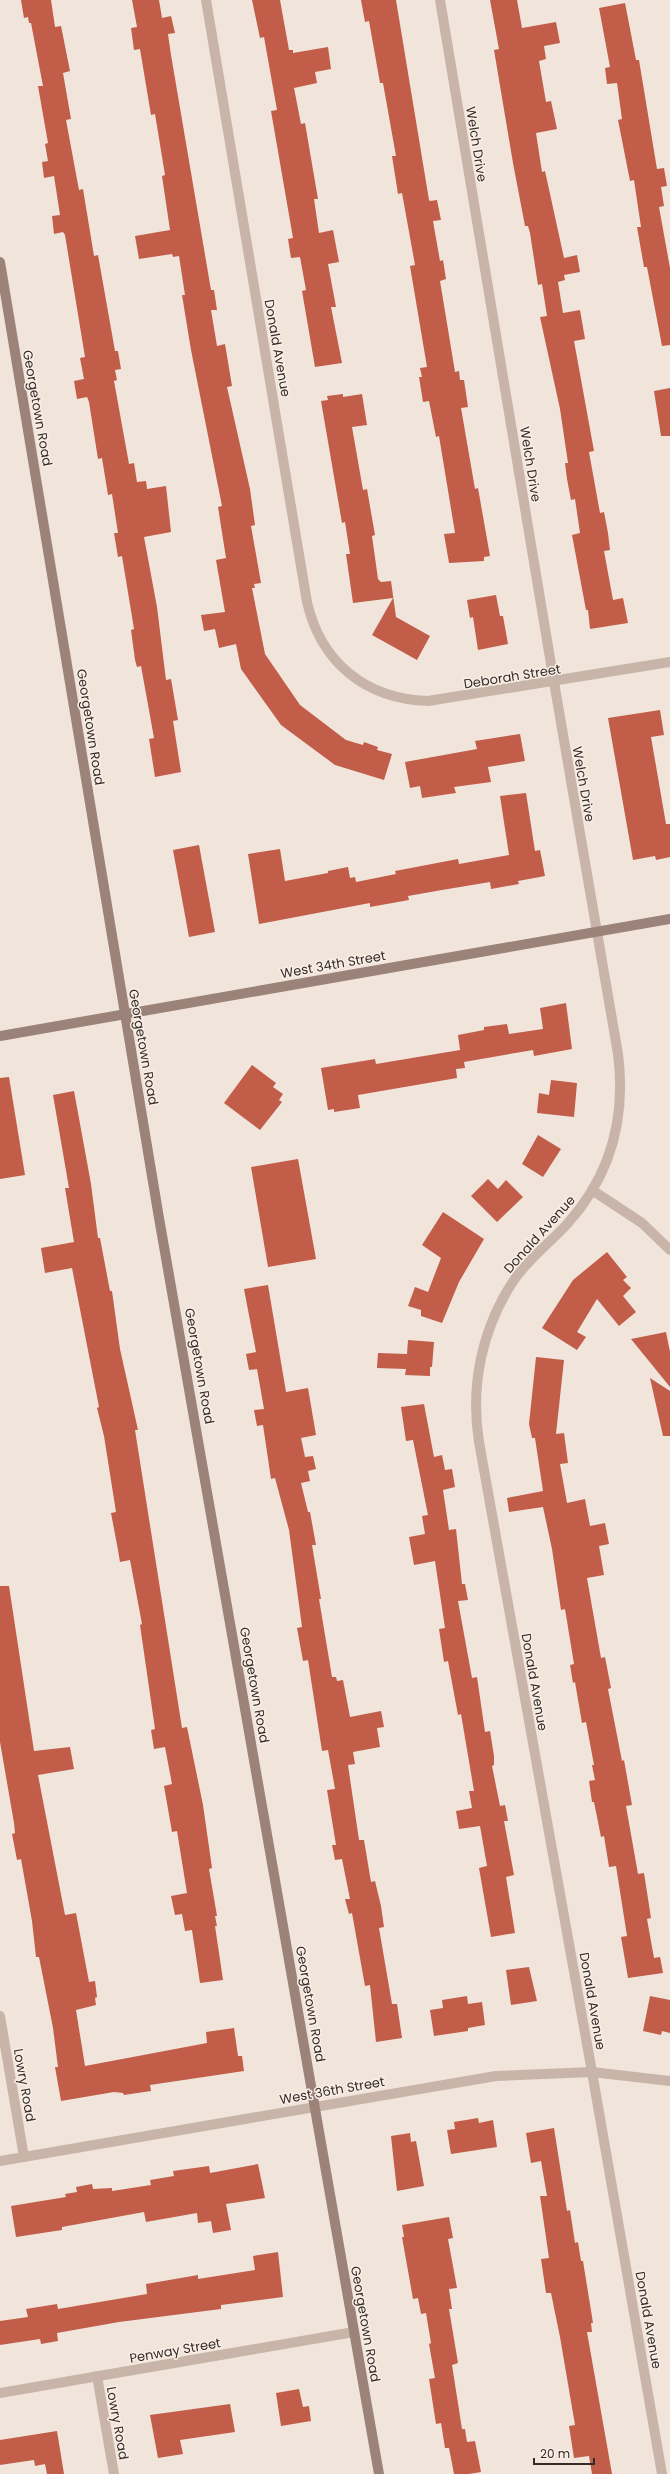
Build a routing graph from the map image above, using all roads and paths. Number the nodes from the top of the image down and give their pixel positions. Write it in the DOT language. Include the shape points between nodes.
graph roads {
  1 [pos="206,0"];
  2 [pos="440,0"];
  3 [pos="0,262"];
  4 [pos="670,662"];
  5 [pos="361,682"];
  6 [pos="554,682"];
  7 [pos="670,919"];
  8 [pos="596,932"];
  9 [pos="125,1013"];
  10 [pos="0,1036"];
  11 [pos="592,1190"];
  12 [pos="670,1250"];
  13 [pos="0,2016"];
  14 [pos="592,2072"];
  15 [pos="670,2081"];
  16 [pos="316,2106"];
  17 [pos="24,2157"];
  18 [pos="0,2161"];
  19 [pos="354,2332"];
  20 [pos="97,2376"];
  21 [pos="0,2393"];
  22 [pos="114,2474"];
  23 [pos="379,2474"];
  24 [pos="662,2474"];
  1 -- 5 [label="street, Donald Avenue" via="309,610 320,639 331,656 345,671"];
  2 -- 6 [label="street, Welch Drive"];
  3 -- 9 [label="main road, Georgetown Road"];
  4 -- 6 [label="street, Deborah Street"];
  5 -- 6 [label="street, Deborah Street" via="393,697 428,701"];
  6 -- 8 [label="street, Welch Drive"];
  7 -- 8 [label="main road, West 34th Street"];
  8 -- 9 [label="main road, West 34th Street"];
  8 -- 11 [label="street, Donald Avenue" via="618,1054 621,1096 618,1126 609,1157"];
  9 -- 10 [label="main road, West 34th Street"];
  9 -- 16 [label="main road, Georgetown Road"];
  11 -- 12 [label="street" via="642,1223"];
  11 -- 14 [label="street, Donald Avenue" via="568,1223 525,1266 504,1297 485,1339 475,1395 479,1442"];
  13 -- 17 [label="street, Lowry Road"];
  14 -- 15 [label="street, West 36th Street"];
  14 -- 16 [label="street, West 36th Street" via="496,2076"];
  14 -- 24 [label="street, Donald Avenue"];
  16 -- 17 [label="street, West 36th Street"];
  16 -- 19 [label="main road, Georgetown Road"];
  17 -- 18 [label="street, West 36th Street"];
  19 -- 20 [label="street, Penway Street"];
  19 -- 23 [label="main road, Georgetown Road"];
  20 -- 21 [label="street, Penway Street"];
  20 -- 22 [label="street, Lowry Road"];
}
